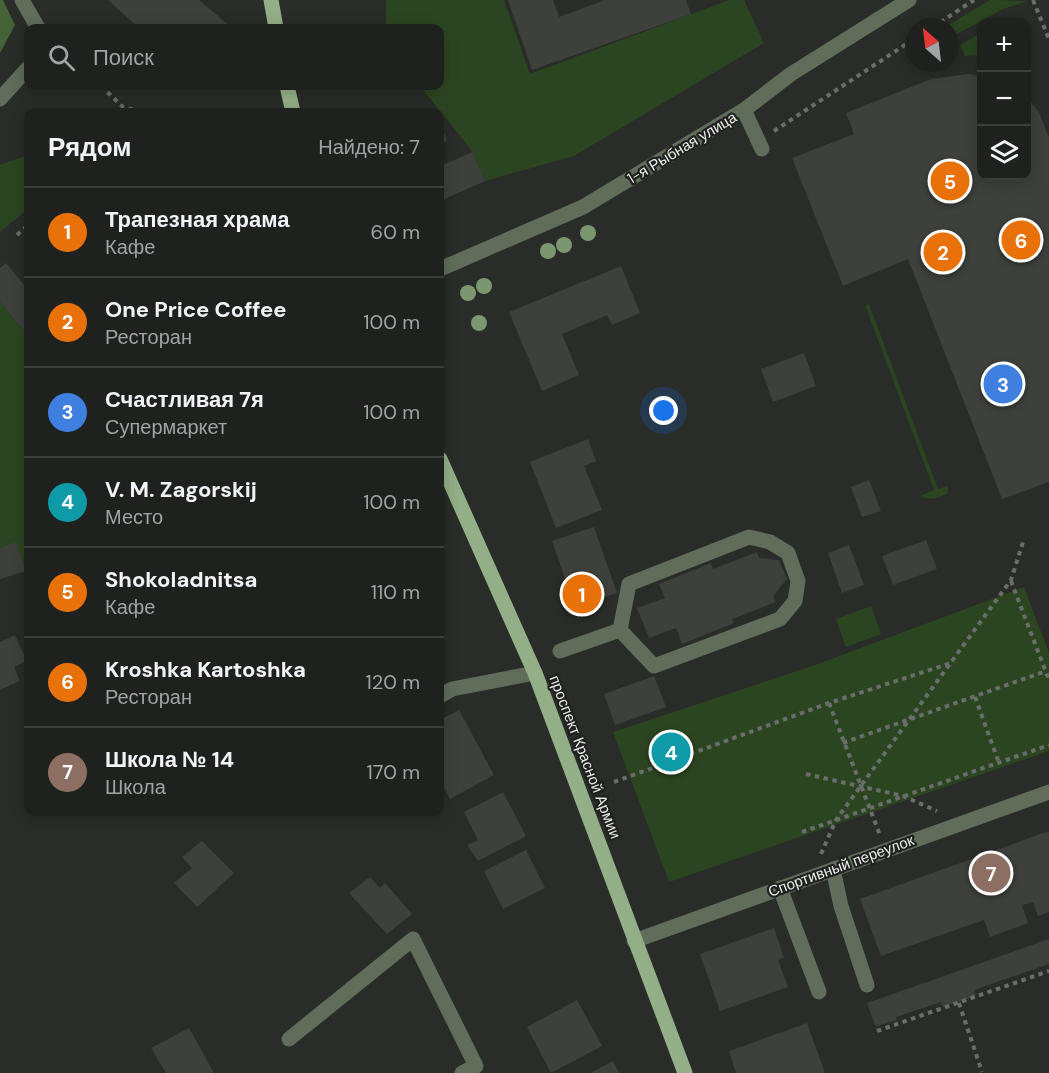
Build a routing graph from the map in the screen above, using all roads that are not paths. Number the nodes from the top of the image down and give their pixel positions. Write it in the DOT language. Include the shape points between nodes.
graph roads {
  1 [pos="22,0"];
  2 [pos="271,0"];
  3 [pos="909,0"];
  4 [pos="36,24"];
  5 [pos="275,24"];
  6 [pos="24,72"];
  7 [pos="288,90"];
  8 [pos="0,99"];
  9 [pos="292,108"];
  10 [pos="744,110"];
  11 [pos="762,149"];
  12 [pos="444,266"];
  13 [pos="444,468"];
  14 [pos="620,630"];
  15 [pos="560,651"];
  16 [pos="535,673"];
  17 [pos="444,694"];
  18 [pos="1049,792"];
  19 [pos="833,869"];
  20 [pos="780,888"];
  21 [pos="634,940"];
  22 [pos="867,985"];
  23 [pos="819,992"];
  24 [pos="289,1039"];
  25 [pos="462,1073"];
  26 [pos="685,1073"];
  1 -- 4 [label="street"];
  2 -- 5 [label="main road"];
  3 -- 10 [label="street, 1-я Рыбная улица" via="791,74"];
  6 -- 8 [label="street"];
  7 -- 9 [label="main road"];
  10 -- 11 [label="street"];
  10 -- 12 [label="street, 1-я Рыбная улица" via="583,207"];
  13 -- 16 [label="main road, проспект Красной Армии"];
  14 -- 14 [label="street" via="654,666 780,619 795,601 798,580 788,554 770,542 749,537 629,584"];
  14 -- 15 [label="street"];
  16 -- 17 [label="street"];
  16 -- 21 [label="main road, проспект Красной Армии"];
  18 -- 19 [label="street, Спортивный переулок"];
  19 -- 20 [label="street, Спортивный переулок"];
  19 -- 22 [label="street"];
  20 -- 21 [label="street, Спортивный переулок"];
  20 -- 23 [label="street"];
  21 -- 26 [label="main road, проспект Красной Армии"];
  24 -- 25 [label="street" via="412,939 476,1066"];
}
